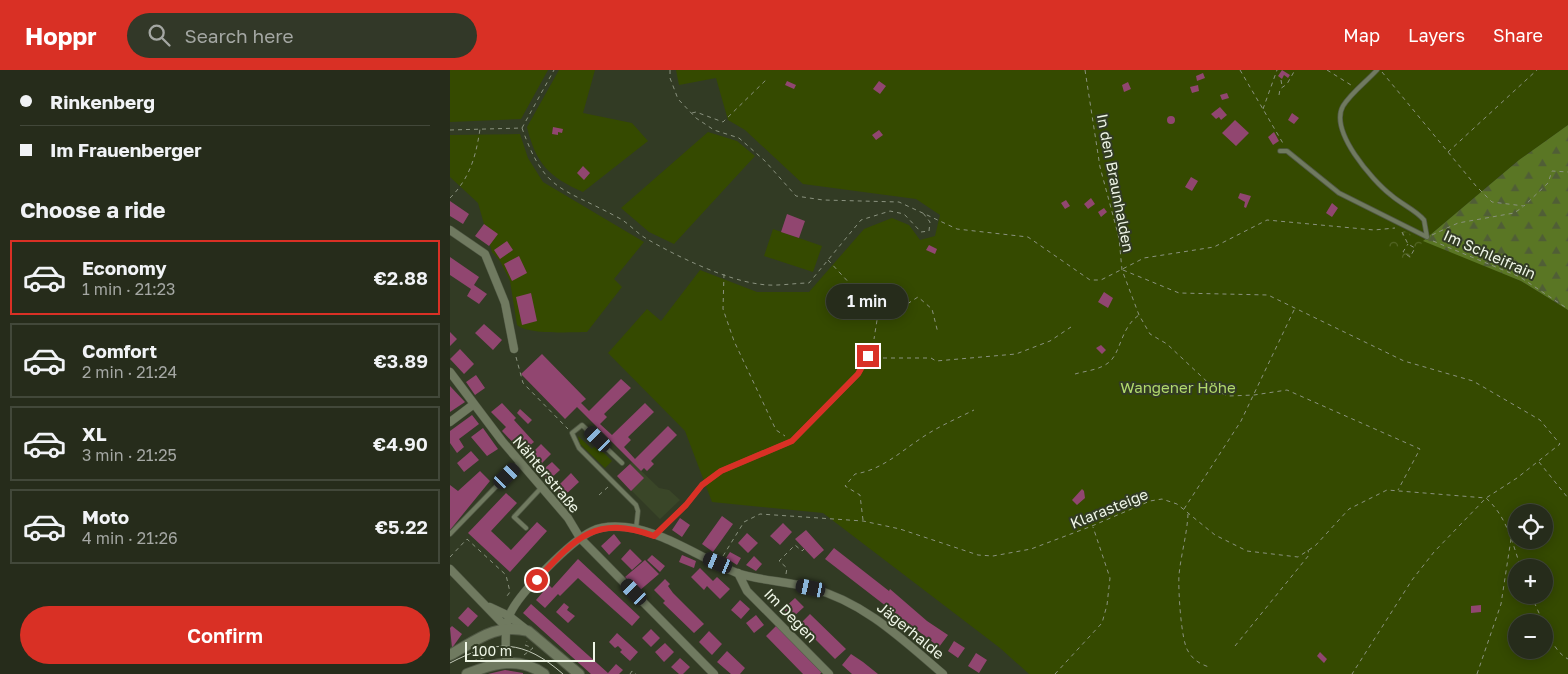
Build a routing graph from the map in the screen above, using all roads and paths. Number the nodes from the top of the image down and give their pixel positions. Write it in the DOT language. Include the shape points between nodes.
graph roads {
  1 [pos="554,70"];
  2 [pos="670,70"];
  3 [pos="1085,70"];
  4 [pos="1240,70"];
  5 [pos="1277,70"];
  6 [pos="1296,70"];
  7 [pos="1327,70"];
  8 [pos="1379,70"];
  9 [pos="1537,70"];
  10 [pos="768,78"];
  11 [pos="1281,80"];
  12 [pos="1283,87"];
  13 [pos="1358,90"];
  14 [pos="1280,95"];
  15 [pos="1263,110"];
  16 [pos="691,113"];
  17 [pos="522,128"];
  18 [pos="480,129"];
  19 [pos="450,130"];
  20 [pos="1280,151"];
  21 [pos="1288,151"];
  22 [pos="1448,152"];
  23 [pos="1568,172"];
  24 [pos="450,198"];
  25 [pos="1524,206"];
  26 [pos="922,211"];
  27 [pos="1401,225"];
  28 [pos="450,230"];
  29 [pos="1427,237"];
  30 [pos="1408,244"];
  31 [pos="828,260"];
  32 [pos="1122,270"];
  33 [pos="724,274"];
  34 [pos="1295,308"];
  35 [pos="1568,309"];
  36 [pos="878,314"];
  37 [pos="1139,315"];
  38 [pos="1071,327"];
  39 [pos="938,333"];
  40 [pos="873,346"];
  41 [pos="514,349"];
  42 [pos="868,356"];
  43 [pos="450,372"];
  44 [pos="1075,374"];
  45 [pos="1254,396"];
  46 [pos="474,404"];
  47 [pos="974,410"];
  48 [pos="450,422"];
  49 [pos="572,433"];
  50 [pos="792,441"];
  51 [pos="1538,461"];
  52 [pos="520,462"];
  53 [pos="622,463"];
  54 [pos="614,483"];
  55 [pos="542,487"];
  56 [pos="1398,491"];
  57 [pos="599,495"];
  58 [pos="1486,498"];
  59 [pos="1568,498"];
  60 [pos="1184,510"];
  61 [pos="1188,513"];
  62 [pos="863,521"];
  63 [pos="1092,526"];
  64 [pos="526,528"];
  65 [pos="636,529"];
  66 [pos="1508,532"];
  67 [pos="450,534"];
  68 [pos="654,536"];
  69 [pos="580,538"];
  70 [pos="804,549"];
  71 [pos="1509,549"];
  72 [pos="1308,550"];
  73 [pos="450,557"];
  74 [pos="718,563"];
  75 [pos="787,568"];
  76 [pos="450,569"];
  77 [pos="738,573"];
  78 [pos="486,605"];
  79 [pos="514,605"];
  80 [pos="509,616"];
  81 [pos="506,627"];
  82 [pos="530,632"];
  83 [pos="1553,642"];
  84 [pos="1235,646"];
  85 [pos="450,655"];
  86 [pos="1568,659"];
  87 [pos="506,662"];
  88 [pos="527,665"];
  89 [pos="1209,667"];
  90 [pos="468,674"];
  91 [pos="544,674"];
  92 [pos="579,674"];
  93 [pos="630,674"];
  94 [pos="636,674"];
  95 [pos="714,674"];
  96 [pos="829,674"];
  97 [pos="943,674"];
  98 [pos="1055,674"];
  99 [pos="1352,674"];
  100 [pos="1478,674"];
  1 -- 17 [label="path"];
  2 -- 16 [label="path" via="678,99"];
  3 -- 32 [label="path, In den Braunhalden" via="1100,167 1119,238"];
  4 -- 15 [label="path"];
  5 -- 15 [label="path"];
  6 -- 12 [label="path"];
  7 -- 13 [label="path"];
  8 -- 13 [label="lane, Im Schleifrain"];
  8 -- 22 [label="path"];
  9 -- 22 [label="path"];
  10 -- 16 [label="path" via="723,122"];
  11 -- 12 [label="path"];
  12 -- 14 [label="path"];
  13 -- 29 [label="lane, Im Schleifrain" via="1343,105 1340,113 1345,138 1381,187 1424,220"];
  15 -- 21 [label="path"];
  16 -- 26 [label="path" via="714,130 739,138 796,196 899,202"];
  17 -- 18 [label="path"];
  17 -- 33 [label="path" via="530,153 543,174 564,192 618,217 646,238"];
  18 -- 19 [label="path"];
  18 -- 24 [label="path" via="476,156 463,185"];
  20 -- 21 [label="lane"];
  21 -- 27 [label="lane, Im Schleifrain" via="1339,193"];
  22 -- 25 [label="path" via="1492,202"];
  23 -- 25 [label="path" via="1552,171 1548,183"];
  25 -- 29 [label="path" via="1514,213 1458,224"];
  26 -- 31 [label="path" via="930,222 929,231 921,232 904,214 890,211 875,214 861,220"];
  26 -- 32 [label="path" via="956,229 1028,237 1090,280 1101,280"];
  27 -- 29 [label="lane, Im Schleifrain"];
  27 -- 30 [label="path"];
  27 -- 32 [label="path" via="1374,230 1267,220 1214,247 1144,258"];
  28 -- 41 [label="street" via="485,254 505,303"];
  29 -- 35 [label="path, Im Schleifrain" via="1520,277"];
  30 -- 30 [label="path" via="1415,248 1410,257 1403,252"];
  31 -- 33 [label="path" via="809,283 759,284"];
  31 -- 36 [label="path"];
  32 -- 34 [label="path" via="1179,293 1268,295"];
  32 -- 37 [label="path, In den Braunhalden"];
  33 -- 50 [label="path" via="723,309 734,341 776,430"];
  34 -- 45 [label="path"];
  34 -- 51 [label="path" via="1404,362 1473,381 1540,420 1560,444"];
  36 -- 39 [label="path" via="890,315 918,297 932,309"];
  36 -- 40 [label="path"];
  37 -- 44 [label="path" via="1131,321 1112,360 1098,368"];
  37 -- 45 [label="path, In den Braunhalden" via="1150,334 1167,344 1218,392 1229,396"];
  38 -- 42 [label="path" via="1050,341 1006,356 936,361 931,358"];
  40 -- 42 [label="lane"];
  41 -- 49 [label="path" via="523,383"];
  42 -- 50 [label="lane" via="858,374"];
  43 -- 46 [label="street, Nähterstraße"];
  45 -- 56 [label="path, In den Braunhalden" via="1287,390 1420,449"];
  45 -- 60 [label="path"];
  46 -- 48 [label="street"];
  46 -- 52 [label="street, Nähterstraße"];
  47 -- 62 [label="path" via="943,425 869,472 855,474 845,486 860,495"];
  49 -- 53 [label="lane" via="582,425"];
  49 -- 54 [label="lane" via="579,448"];
  50 -- 68 [label="lane" via="721,471 702,485"];
  51 -- 58 [label="path"];
  51 -- 59 [label="path"];
  52 -- 55 [label="street, Nähterstraße"];
  52 -- 67 [label="lane"];
  54 -- 57 [label="path"];
  54 -- 65 [label="lane" via="636,506"];
  55 -- 64 [label="lane" via="514,517"];
  55 -- 69 [label="street, Nähterstraße"];
  56 -- 58 [label="path, Klarasteige"];
  56 -- 72 [label="path, Klarasteige" via="1387,490 1349,509"];
  58 -- 66 [label="path" via="1496,508"];
  58 -- 99 [label="path" via="1434,552"];
  60 -- 61 [label="path, Klarasteige"];
  60 -- 63 [label="path, Klarasteige" via="1162,499 1150,501"];
  61 -- 72 [label="path, Klarasteige" via="1215,535 1247,552 1298,557"];
  61 -- 89 [label="path" via="1179,582 1184,640 1194,659"];
  62 -- 63 [label="path, Klarasteige" via="900,529 978,555 994,556 1031,549"];
  62 -- 74 [label="path, Klarasteige" via="760,514 744,522"];
  63 -- 98 [label="path" via="1110,578 1107,605 1102,623"];
  65 -- 68 [label="street, Jägerhalde"];
  65 -- 69 [label="street, Jägerhalde" via="608,526"];
  68 -- 74 [label="street, Jägerhalde"];
  69 -- 79 [label="street, Jägerhalde"];
  69 -- 95 [label="street, Nähterstraße"];
  70 -- 75 [label="path" via="802,552 795,545 779,561"];
  71 -- 100 [label="path" via="1501,604"];
  72 -- 84 [label="path" via="1309,555"];
  73 -- 79 [label="path" via="467,539 506,575 510,592 507,596"];
  74 -- 77 [label="street, Jägerhalde"];
  76 -- 78 [label="street"];
  77 -- 96 [label="street, Im Degen" via="748,591"];
  77 -- 97 [label="street, Jägerhalde" via="811,588 844,599 875,617"];
  78 -- 80 [label="street"];
  78 -- 81 [label="street"];
  79 -- 80 [label="street, Jägerhalde"];
  80 -- 81 [label="street, Jägerhalde"];
  80 -- 82 [label="street"];
  81 -- 82 [label="street"];
  81 -- 85 [label="street" via="490,632"];
  81 -- 87 [label="street, Jägerhalde"];
  82 -- 88 [label="path" via="525,645 533,648 522,658 530,661"];
  82 -- 92 [label="street"];
  83 -- 86 [label="path"];
  87 -- 88 [label="street"];
  87 -- 90 [label="street" via="488,665"];
  88 -- 91 [label="street"];
  93 -- 94 [label="path"];
}
